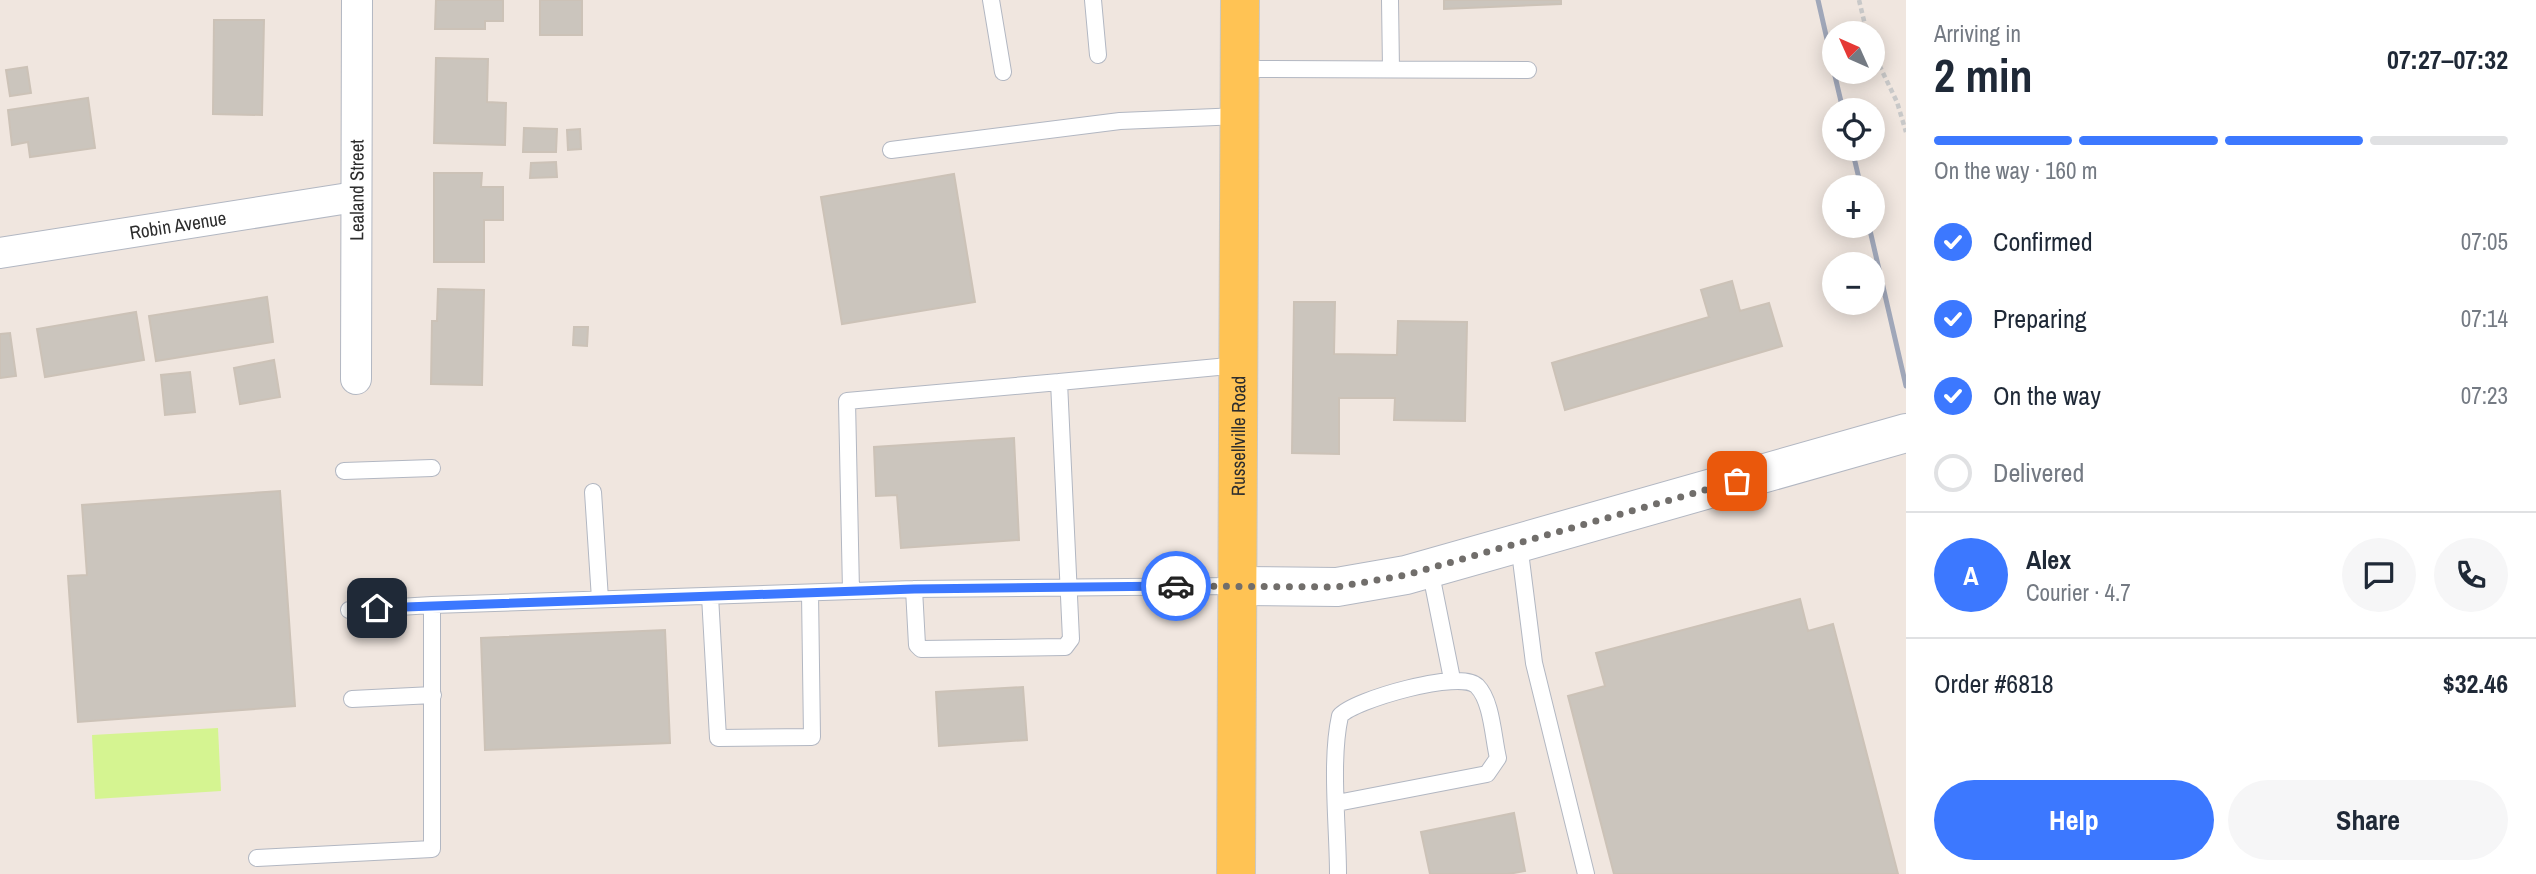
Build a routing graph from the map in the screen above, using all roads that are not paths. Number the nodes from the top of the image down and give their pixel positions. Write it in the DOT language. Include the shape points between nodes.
graph roads {
  1 [pos="357,0"];
  2 [pos="991,0"];
  3 [pos="1093,0"];
  4 [pos="1240,0"];
  5 [pos="1390,0"];
  6 [pos="1098,55"];
  7 [pos="1240,69"];
  8 [pos="1391,69"];
  9 [pos="1528,70"];
  10 [pos="1003,72"];
  11 [pos="1240,116"];
  12 [pos="891,150"];
  13 [pos="355,197"];
  14 [pos="0,253"];
  15 [pos="1238,365"];
  16 [pos="356,379"];
  17 [pos="1059,383"];
  18 [pos="1906,433"];
  19 [pos="432,468"];
  20 [pos="344,471"];
  21 [pos="593,492"];
  22 [pos="1519,544"];
  23 [pos="1430,569"];
  24 [pos="1069,586"];
  25 [pos="1237,586"];
  26 [pos="914,589"];
  27 [pos="852,591"];
  28 [pos="810,593"];
  29 [pos="710,596"];
  30 [pos="600,599"];
  31 [pos="432,605"];
  32 [pos="349,610"];
  33 [pos="1452,679"];
  34 [pos="433,695"];
  35 [pos="352,699"];
  36 [pos="1337,803"];
  37 [pos="257,858"];
  38 [pos="1236,874"];
  39 [pos="1338,874"];
  40 [pos="1586,874"];
  1 -- 13 [label="street, Lealand Street"];
  2 -- 10 [label="lane"];
  3 -- 6 [label="lane"];
  4 -- 7 [label="main road, Russellville Road"];
  5 -- 8 [label="lane"];
  7 -- 8 [label="lane"];
  7 -- 11 [label="main road, Russellville Road"];
  8 -- 9 [label="lane"];
  11 -- 12 [label="lane" via="1120,121"];
  11 -- 15 [label="main road, Russellville Road"];
  13 -- 14 [label="street, Robin Avenue"];
  13 -- 16 [label="street, Lealand Street"];
  15 -- 17 [label="lane"];
  15 -- 25 [label="main road, Russellville Road"];
  17 -- 24 [label="lane"];
  17 -- 27 [label="lane" via="850,399 846,405"];
  18 -- 22 [label="street"];
  19 -- 20 [label="lane"];
  21 -- 30 [label="lane"];
  22 -- 23 [label="street"];
  22 -- 40 [label="lane" via="1534,663"];
  23 -- 25 [label="street" via="1337,587"];
  23 -- 33 [label="lane"];
  24 -- 25 [label="lane"];
  24 -- 26 [label="lane"];
  24 -- 26 [label="lane" via="1071,639 1065,647 921,649 917,645"];
  25 -- 38 [label="main road, Russellville Road"];
  26 -- 27 [label="lane"];
  27 -- 28 [label="lane"];
  28 -- 29 [label="lane"];
  28 -- 29 [label="lane" via="812,737 718,738"];
  29 -- 30 [label="lane"];
  30 -- 31 [label="lane"];
  31 -- 32 [label="lane"];
  31 -- 34 [label="lane"];
  33 -- 36 [label="lane" via="1346,708 1337,730"];
  33 -- 36 [label="lane" via="1471,681 1483,696 1498,758 1494,767 1476,777"];
  34 -- 35 [label="lane"];
  34 -- 37 [label="lane" via="432,849"];
  36 -- 39 [label="lane"];
}
